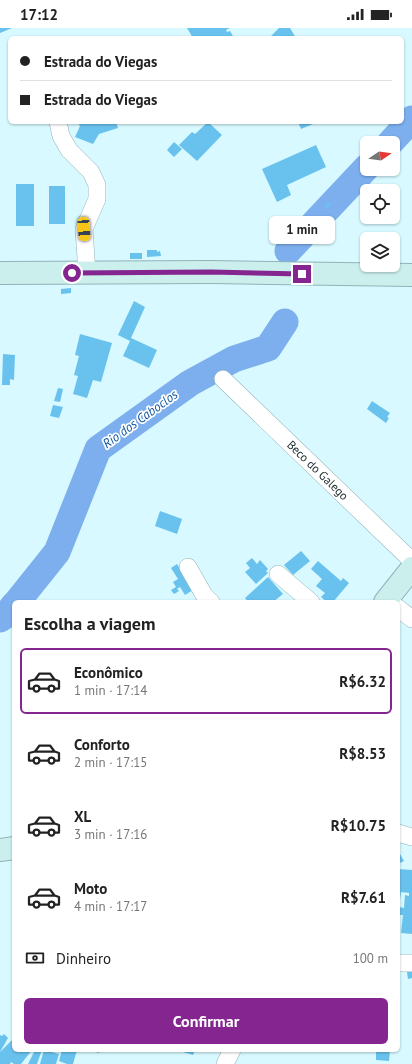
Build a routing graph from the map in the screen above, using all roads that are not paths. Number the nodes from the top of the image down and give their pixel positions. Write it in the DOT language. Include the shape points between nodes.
graph roads {
  1 [pos="58,124"];
  2 [pos="0,273"];
  3 [pos="87,273"];
  4 [pos="412,275"];
  5 [pos="224,379"];
  6 [pos="412,561"];
  7 [pos="188,567"];
  8 [pos="412,568"];
  9 [pos="278,574"];
  10 [pos="209,600"];
  11 [pos="309,600"];
  12 [pos="392,600"];
  13 [pos="400,610"];
  14 [pos="412,619"];
  15 [pos="400,834"];
  16 [pos="412,838"];
  17 [pos="12,848"];
  18 [pos="0,850"];
  19 [pos="400,963"];
  20 [pos="412,964"];
  21 [pos="231,1052"];
  22 [pos="224,1064"];
  1 -- 3 [label="street" via="61,136 69,150 91,172 97,185 97,200 84,229"];
  2 -- 3 [label="street"];
  3 -- 4 [label="street"];
  5 -- 6 [label="street, Beco do Galego"];
  7 -- 10 [label="street"];
  8 -- 12 [label="street"];
  9 -- 11 [label="street"];
  13 -- 14 [label="street"];
  15 -- 16 [label="street"];
  17 -- 18 [label="street"];
  19 -- 20 [label="street"];
  21 -- 22 [label="street"];
}
